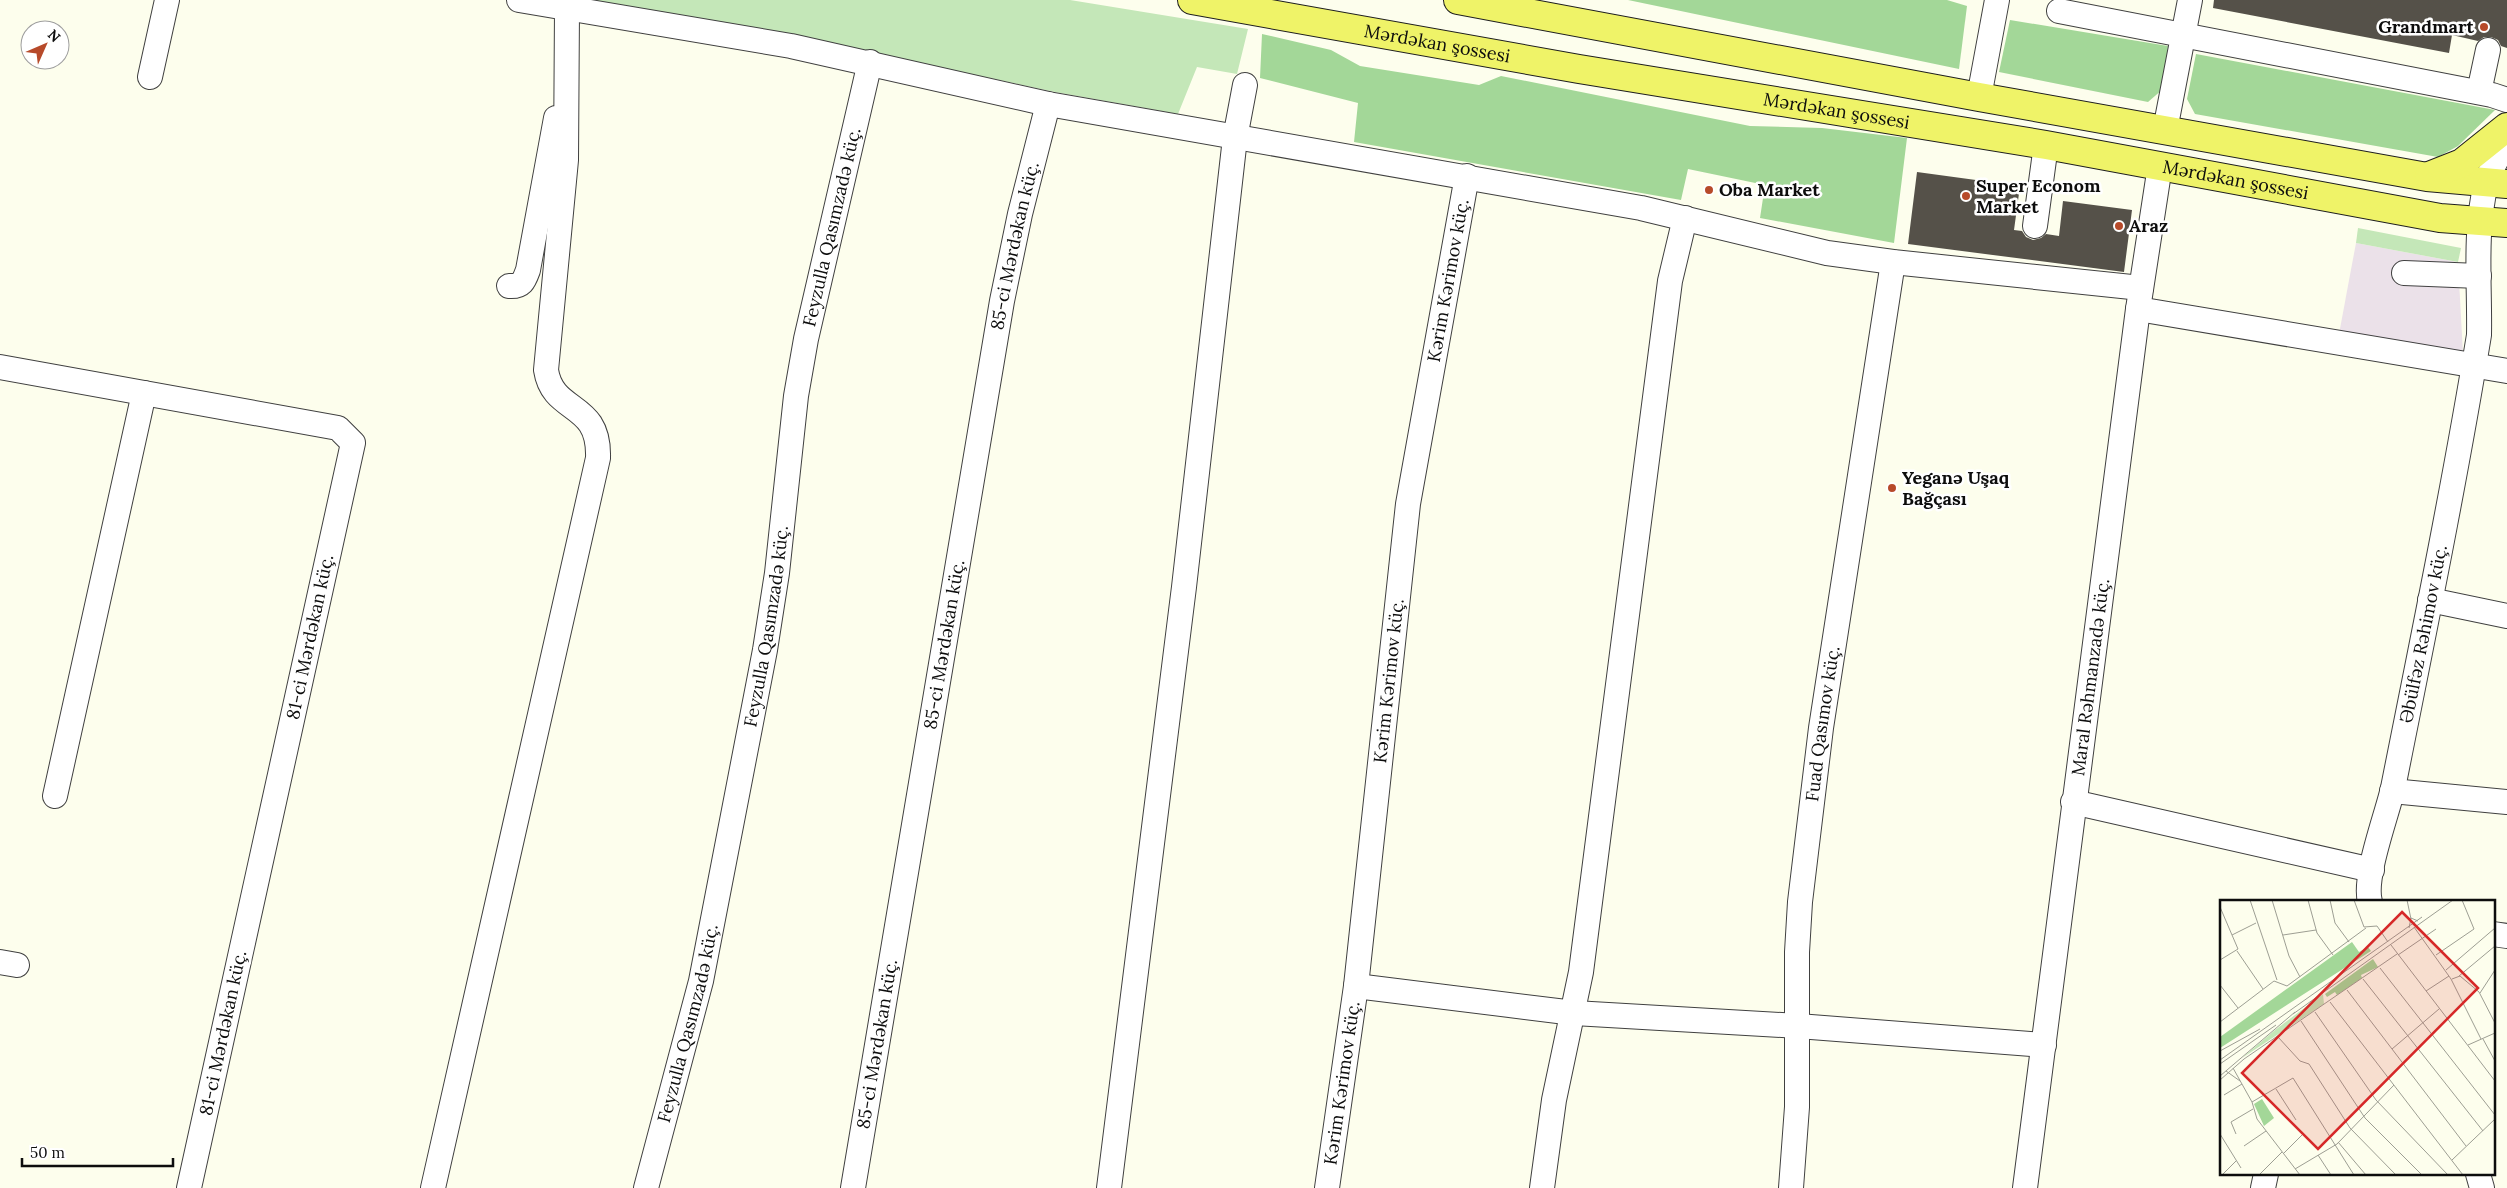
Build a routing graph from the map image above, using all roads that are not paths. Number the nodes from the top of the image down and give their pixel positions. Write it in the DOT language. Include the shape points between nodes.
graph roads {
  1 [pos="166,0"];
  2 [pos="519,0"];
  3 [pos="1192,0"];
  4 [pos="1458,0"];
  5 [pos="1997,0"];
  6 [pos="2190,0"];
  7 [pos="567,9"];
  8 [pos="2059,11"];
  9 [pos="2184,36"];
  10 [pos="2488,50"];
  11 [pos="870,62"];
  12 [pos="150,77"];
  13 [pos="1245,85"];
  14 [pos="2479,92"];
  15 [pos="1979,97"];
  16 [pos="2507,100"];
  17 [pos="1048,104"];
  18 [pos="567,105"];
  19 [pos="2507,127"];
  20 [pos="2165,130"];
  21 [pos="1236,138"];
  22 [pos="2507,142"];
  23 [pos="2046,145"];
  24 [pos="2160,166"];
  25 [pos="1467,176"];
  26 [pos="2427,177"];
  27 [pos="2497,184"];
  28 [pos="1684,218"];
  29 [pos="2494,223"];
  30 [pos="2035,226"];
  31 [pos="1893,262"];
  32 [pos="2404,273"];
  33 [pos="2479,276"];
  34 [pos="509,286"];
  35 [pos="2140,298"];
  36 [pos="2474,366"];
  37 [pos="0,367"];
  38 [pos="2507,371"];
  39 [pos="144,394"];
  40 [pos="2430,600"];
  41 [pos="2507,616"];
  42 [pos="2392,791"];
  43 [pos="54,796"];
  44 [pos="2073,802"];
  45 [pos="2507,802"];
  46 [pos="2372,870"];
  47 [pos="2370,900"];
  48 [pos="2494,934"];
  49 [pos="2507,936"];
  50 [pos="1356,986"];
  51 [pos="1574,1013"];
  52 [pos="1798,1026"];
  53 [pos="2044,1045"];
  54 [pos="189,1188"];
  55 [pos="433,1188"];
  56 [pos="646,1188"];
  57 [pos="852,1188"];
  58 [pos="1109,1188"];
  59 [pos="1327,1188"];
  60 [pos="1542,1188"];
  61 [pos="1791,1188"];
  62 [pos="2024,1188"];
  1 -- 12 [label="street"];
  2 -- 7 [label="street"];
  3 -- 23 [label="main road, Mərdəkan şossesi" via="1579,69"];
  4 -- 15 [label="main road, Mərdəkan şossesi"];
  5 -- 15 [label="street"];
  6 -- 9 [label="street"];
  7 -- 11 [label="street"];
  7 -- 18 [label="street"];
  8 -- 9 [label="street"];
  9 -- 14 [label="street"];
  9 -- 20 [label="street"];
  10 -- 14 [label="street"];
  11 -- 17 [label="street"];
  11 -- 56 [label="street, Feyzulla Qasımzadə küç." via="806,339 796,396 778,573 701,981"];
  13 -- 21 [label="street"];
  14 -- 16 [label="street"];
  15 -- 20 [label="main road, Mərdəkan şossesi"];
  17 -- 21 [label="street"];
  17 -- 57 [label="street, 85-ci Mərdəkan küç." via="1002,301"];
  18 -- 34 [label="street" via="554,122 528,270 524,282"];
  18 -- 55 [label="street" via="566,160 546,370 548,382 557,395 594,426 599,441 598,458"];
  19 -- 26 [label="main road" via="2462,163"];
  20 -- 26 [label="main road, Mərdəkan şossesi"];
  21 -- 25 [label="street"];
  21 -- 58 [label="street"];
  22 -- 27 [label="street, Əbülfəz Rəhimov küç."];
  23 -- 24 [label="main road, Mərdəkan şossesi"];
  23 -- 30 [label="street"];
  24 -- 29 [label="main road, Mərdəkan şossesi" via="2440,218"];
  24 -- 35 [label="street, Maral Rəhmanzadə küç."];
  25 -- 28 [label="street"];
  25 -- 50 [label="street, Kərim Kərimov küç." via="1408,504"];
  26 -- 27 [label="main road, Mərdəkan şossesi"];
  27 -- 29 [label="street, Əbülfəz Rəhimov küç."];
  28 -- 31 [label="street" via="1827,253"];
  28 -- 51 [label="street" via="1670,281 1590,913"];
  29 -- 33 [label="street, Əbülfəz Rəhimov küç."];
  31 -- 35 [label="street"];
  31 -- 52 [label="street, Fuad Qasımov küç." via="1821,728 1800,902"];
  32 -- 33 [label="street"];
  33 -- 36 [label="street, Əbülfəz Rəhimov küç." via="2479,335"];
  35 -- 36 [label="street"];
  35 -- 44 [label="street, Maral Rəhmanzadə küç."];
  36 -- 38 [label="street"];
  36 -- 40 [label="street, Əbülfəz Rəhimov küç."];
  37 -- 39 [label="street, 81-ci Mərdəkan küç."];
  39 -- 43 [label="street"];
  39 -- 54 [label="street, 81-ci Mərdəkan küç." via="338,428 353,443"];
  40 -- 41 [label="street"];
  40 -- 42 [label="street, Əbülfəz Rəhimov küç."];
  42 -- 45 [label="street"];
  42 -- 46 [label="street, Əbülfəz Rəhimov küç."];
  44 -- 46 [label="street"];
  44 -- 53 [label="street, Maral Rəhmanzadə küç."];
  46 -- 47 [label="street, Əbülfəz Rəhimov küç."];
  48 -- 49 [label="street"];
  50 -- 51 [label="street"];
  50 -- 59 [label="street, Kərim Kərimov küç."];
  51 -- 52 [label="street"];
  51 -- 60 [label="street" via="1554,1100"];
  52 -- 53 [label="street"];
  52 -- 61 [label="street, Fuad Qasımov küç."];
  53 -- 62 [label="street, Maral Rəhmanzadə küç."];
}
